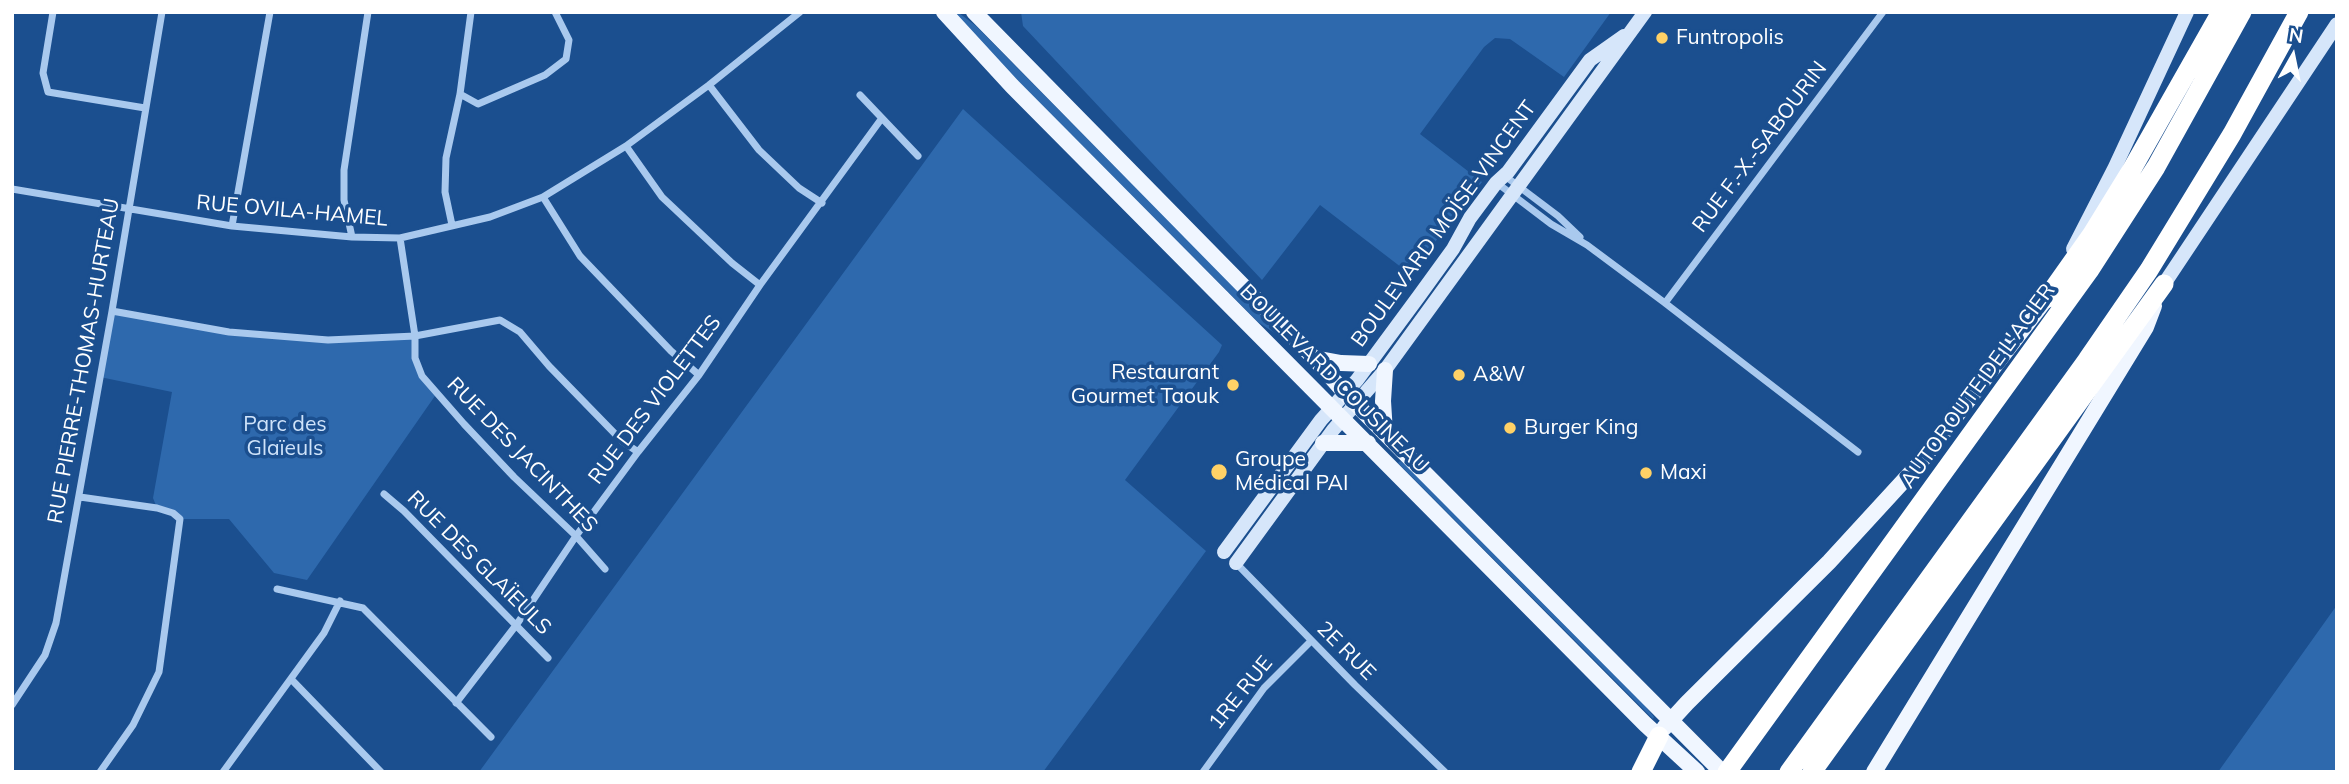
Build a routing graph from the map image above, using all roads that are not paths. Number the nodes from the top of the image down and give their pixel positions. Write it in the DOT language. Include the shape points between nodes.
graph roads {
  1 [pos="53,12"];
  2 [pos="162,12"];
  3 [pos="270,12"];
  4 [pos="368,12"];
  5 [pos="471,12"];
  6 [pos="555,12"];
  7 [pos="800,12"];
  8 [pos="944,12"];
  9 [pos="974,12"];
  10 [pos="1646,12"];
  11 [pos="1883,12"];
  12 [pos="2187,12"];
  13 [pos="2221,12"];
  14 [pos="2242,12"];
  15 [pos="2299,12"];
  16 [pos="2337,24"];
  17 [pos="1631,32"];
  18 [pos="709,85"];
  19 [pos="460,94"];
  20 [pos="860,94"];
  21 [pos="145,108"];
  22 [pos="882,118"];
  23 [pos="625,146"];
  24 [pos="918,156"];
  25 [pos="1500,179"];
  26 [pos="12,189"];
  27 [pos="1516,190"];
  28 [pos="543,197"];
  29 [pos="822,203"];
  30 [pos="128,210"];
  31 [pos="452,225"];
  32 [pos="232,226"];
  33 [pos="352,237"];
  34 [pos="400,239"];
  35 [pos="2164,284"];
  36 [pos="760,285"];
  37 [pos="2046,299"];
  38 [pos="1665,303"];
  39 [pos="112,311"];
  40 [pos="415,336"];
  41 [pos="1314,358"];
  42 [pos="1369,364"];
  43 [pos="1385,370"];
  44 [pos="699,374"];
  45 [pos="1351,398"];
  46 [pos="1337,413"];
  47 [pos="1385,433"];
  48 [pos="1323,443"];
  49 [pos="1368,443"];
  50 [pos="638,452"];
  51 [pos="1858,452"];
  52 [pos="384,494"];
  53 [pos="80,497"];
  54 [pos="576,536"];
  55 [pos="1224,552"];
  56 [pos="1236,563"];
  57 [pos="605,569"];
  58 [pos="277,589"];
  59 [pos="340,601"];
  60 [pos="517,624"];
  61 [pos="1311,641"];
  62 [pos="548,658"];
  63 [pos="292,679"];
  64 [pos="456,703"];
  65 [pos="12,705"];
  66 [pos="1665,728"];
  67 [pos="491,737"];
  68 [pos="1721,769"];
  69 [pos="100,772"];
  70 [pos="223,772"];
  71 [pos="381,772"];
  72 [pos="1203,772"];
  73 [pos="1446,772"];
  74 [pos="1641,772"];
  75 [pos="1697,772"];
  76 [pos="1789,772"];
  77 [pos="1812,772"];
  78 [pos="1874,772"];
  1 -- 21 [label="street" via="43,74 48,92"];
  2 -- 21 [label="street, RUE PIERRE-THOMAS-HURTEAU"];
  3 -- 32 [label="street"];
  4 -- 33 [label="street" via="344,170 344,200"];
  5 -- 19 [label="street"];
  6 -- 19 [label="street" via="569,40 566,59 545,75 478,104"];
  7 -- 18 [label="street, RUE OVILA-HAMEL"];
  8 -- 46 [label="main road, BOULEVARD COUSINEAU"];
  9 -- 41 [label="main road, BOULEVARD COUSINEAU"];
  10 -- 17 [label="street, BOULEVARD MOÏSE-VINCENT"];
  11 -- 38 [label="street, RUE F.-X.-SABOURIN"];
  12 -- 37 [label="street" via="2103,192"];
  13 -- 37 [label="highway" via="2132,169"];
  14 -- 68 [label="highway, AUTOROUTE DE L'ACIER" via="2169,146 2102,252"];
  15 -- 76 [label="highway" via="2210,173 2143,280"];
  16 -- 35 [label="street"];
  17 -- 25 [label="street, BOULEVARD MOÏSE-VINCENT" via="1590,60"];
  17 -- 27 [label="street, BOULEVARD MOÏSE-VINCENT"];
  18 -- 23 [label="street, RUE OVILA-HAMEL"];
  18 -- 29 [label="street" via="759,150"];
  19 -- 31 [label="street" via="446,158 445,192"];
  20 -- 22 [label="street"];
  21 -- 30 [label="street, RUE PIERRE-THOMAS-HURTEAU"];
  22 -- 24 [label="street"];
  22 -- 29 [label="street, RUE DES VIOLETTES"];
  23 -- 28 [label="street, RUE OVILA-HAMEL"];
  23 -- 36 [label="street" via="662,197"];
  25 -- 27 [label="street"];
  25 -- 42 [label="street, BOULEVARD MOÏSE-VINCENT"];
  26 -- 30 [label="street, RUE OVILA-HAMEL"];
  27 -- 38 [label="street" via="1558,216"];
  27 -- 43 [label="street, BOULEVARD MOÏSE-VINCENT"];
  28 -- 31 [label="street, RUE OVILA-HAMEL" via="490,217"];
  28 -- 44 [label="street" via="580,256"];
  29 -- 36 [label="street, RUE DES VIOLETTES"];
  30 -- 32 [label="street, RUE OVILA-HAMEL"];
  30 -- 39 [label="street, RUE PIERRE-THOMAS-HURTEAU"];
  31 -- 34 [label="street, RUE OVILA-HAMEL"];
  32 -- 33 [label="street, RUE OVILA-HAMEL"];
  33 -- 34 [label="street, RUE OVILA-HAMEL"];
  34 -- 40 [label="street, RUE DES JACINTHES"];
  35 -- 77 [label="highway"];
  35 -- 78 [label="main road" via="2146,327"];
  36 -- 44 [label="street, RUE DES VIOLETTES"];
  37 -- 66 [label="main road" via="1919,464"];
  38 -- 51 [label="street"];
  39 -- 40 [label="street" via="276,337"];
  39 -- 53 [label="street, RUE PIERRE-THOMAS-HURTEAU"];
  40 -- 50 [label="street" via="500,320 520,332 622,441"];
  40 -- 54 [label="street, RUE DES JACINTHES" via="415,358 422,376 514,477"];
  41 -- 42 [label="main road"];
  41 -- 45 [label="main road, BOULEVARD COUSINEAU"];
  42 -- 45 [label="street, BOULEVARD MOÏSE-VINCENT"];
  43 -- 45 [label="street, BOULEVARD MOÏSE-VINCENT"];
  43 -- 47 [label="main road"];
  44 -- 50 [label="street, RUE DES VIOLETTES"];
  45 -- 46 [label="street, BOULEVARD MOÏSE-VINCENT"];
  45 -- 47 [label="main road, BOULEVARD COUSINEAU"];
  46 -- 48 [label="street, BOULEVARD MOÏSE-VINCENT"];
  46 -- 49 [label="main road, BOULEVARD COUSINEAU"];
  46 -- 55 [label="street, BOULEVARD MOÏSE-VINCENT"];
  47 -- 66 [label="main road, BOULEVARD COUSINEAU"];
  48 -- 49 [label="main road"];
  48 -- 56 [label="street, BOULEVARD MOÏSE-VINCENT"];
  49 -- 66 [label="main road, BOULEVARD COUSINEAU"];
  50 -- 54 [label="street, RUE DES VIOLETTES"];
  52 -- 60 [label="street, RUE DES GLAÏEULS"];
  53 -- 65 [label="street, RUE PIERRE-THOMAS-HURTEAU" via="56,623 45,655"];
  53 -- 69 [label="street" via="157,508 180,519 159,672 133,725"];
  54 -- 57 [label="street, RUE DES JACINTHES"];
  54 -- 60 [label="street, RUE DES VIOLETTES"];
  55 -- 56 [label="street, 2E RUE"];
  56 -- 61 [label="street, 2E RUE"];
  58 -- 59 [label="street"];
  59 -- 63 [label="street" via="324,634"];
  59 -- 64 [label="street" via="363,608"];
  60 -- 62 [label="street, RUE DES GLAÏEULS"];
  60 -- 64 [label="street, RUE DES VIOLETTES"];
  61 -- 72 [label="street, 1RE RUE" via="1264,688"];
  61 -- 73 [label="street, 2E RUE"];
  63 -- 70 [label="street"];
  63 -- 71 [label="street"];
  64 -- 67 [label="street"];
  66 -- 68 [label="main road, BOULEVARD COUSINEAU"];
  66 -- 74 [label="highway"];
  66 -- 75 [label="main road, BOULEVARD COUSINEAU"];
}
